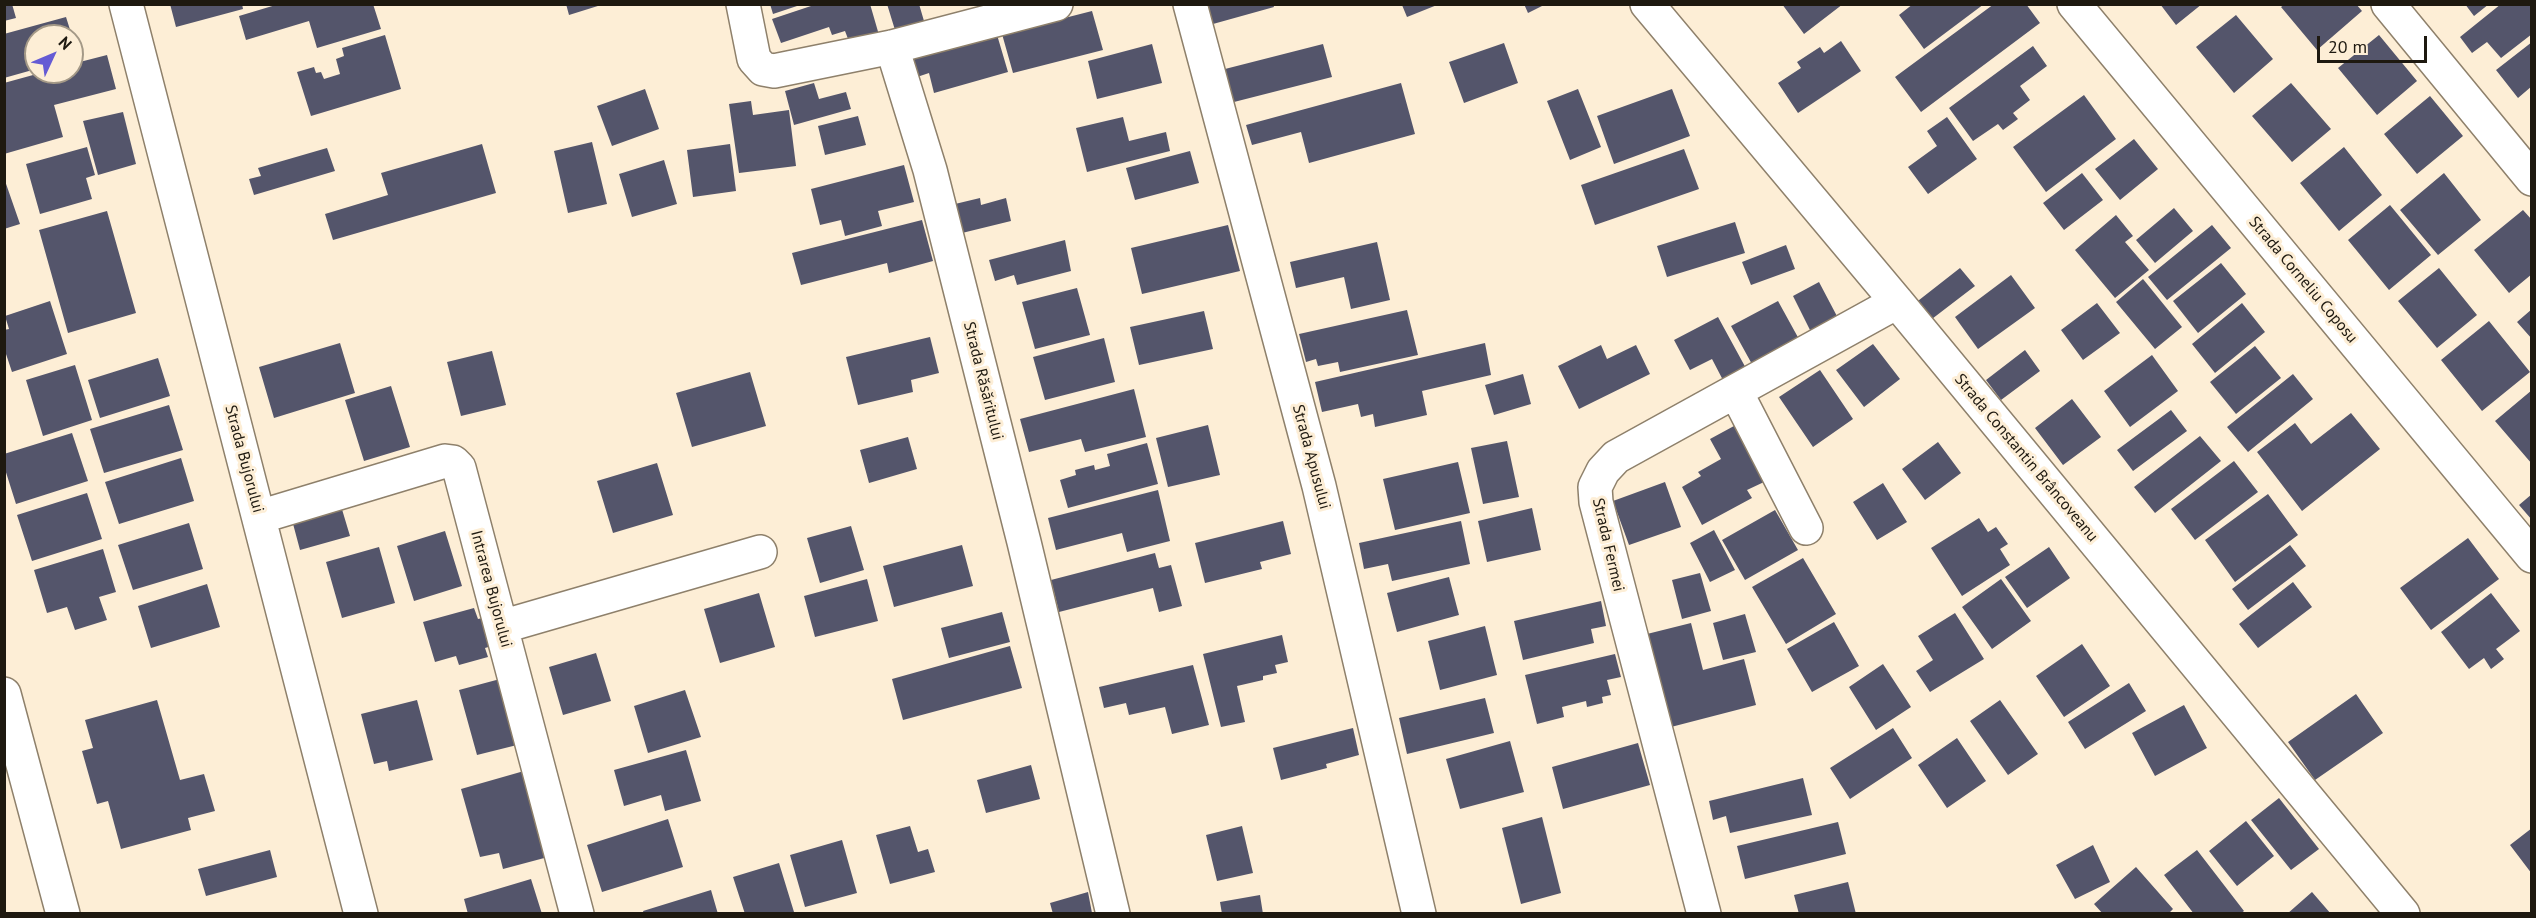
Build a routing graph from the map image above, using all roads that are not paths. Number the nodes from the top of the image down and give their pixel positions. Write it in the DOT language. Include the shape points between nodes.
graph roads {
  1 [pos="126,4"];
  2 [pos="744,4"];
  3 [pos="1056,4"];
  4 [pos="1190,4"];
  5 [pos="1647,4"];
  6 [pos="2074,4"];
  7 [pos="2388,4"];
  8 [pos="892,47"];
  9 [pos="2532,179"];
  10 [pos="1897,302"];
  11 [pos="1736,392"];
  12 [pos="259,517"];
  13 [pos="1806,528"];
  14 [pos="760,552"];
  15 [pos="2532,556"];
  16 [pos="501,627"];
  17 [pos="4,694"];
  18 [pos="63,914"];
  19 [pos="361,914"];
  20 [pos="577,914"];
  21 [pos="1113,914"];
  22 [pos="1419,914"];
  23 [pos="1704,914"];
  24 [pos="2403,914"];
  1 -- 12 [label="street, Strada Bujorului"];
  2 -- 8 [label="street" via="754,59 764,69 774,71"];
  3 -- 8 [label="street"];
  4 -- 22 [label="street, Strada Apusului" via="1319,486"];
  5 -- 10 [label="street, Strada Constantin Brâncoveanu"];
  6 -- 15 [label="street, Strada Corneliu Coposu"];
  7 -- 9 [label="street"];
  8 -- 21 [label="street, Strada Răsăritului" via="930,170"];
  10 -- 11 [label="street, Strada Fermei"];
  10 -- 24 [label="street, Strada Constantin Brâncoveanu"];
  11 -- 13 [label="street"];
  11 -- 23 [label="street, Strada Fermei" via="1616,457 1595,487"];
  12 -- 16 [label="street, Intrarea Bujorului" via="445,461 453,462 459,468"];
  12 -- 19 [label="street, Strada Bujorului"];
  14 -- 16 [label="street"];
  16 -- 20 [label="street, Intrarea Bujorului"];
  17 -- 18 [label="street"];
}
